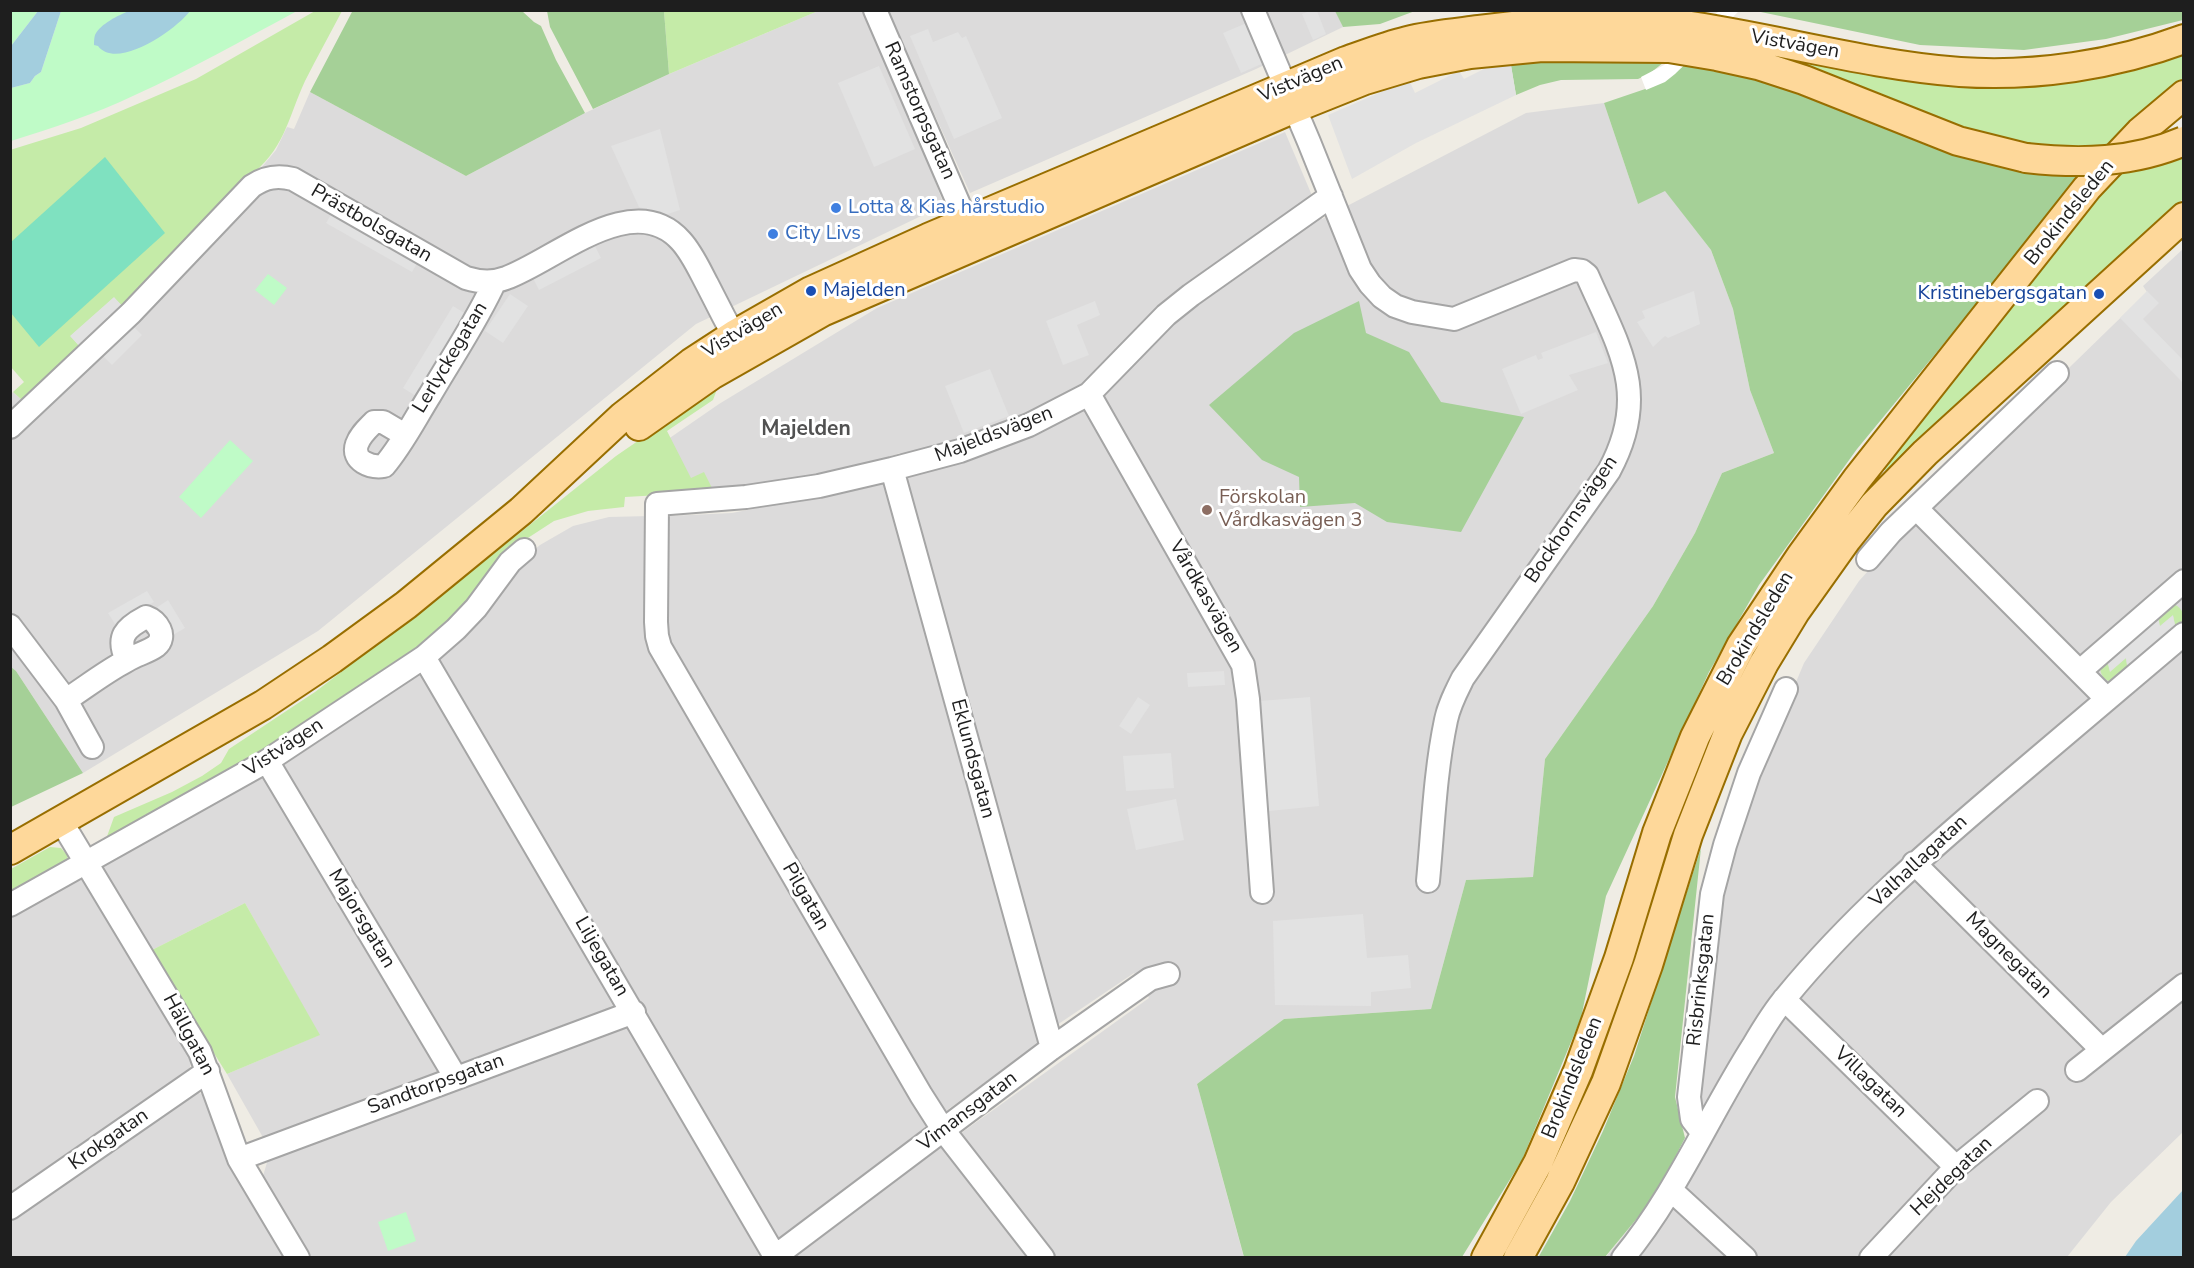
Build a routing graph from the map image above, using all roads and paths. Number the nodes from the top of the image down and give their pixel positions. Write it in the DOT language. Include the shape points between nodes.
graph roads {
  1 [pos="875,10"];
  2 [pos="1253,10"];
  3 [pos="2184,39"];
  4 [pos="2184,95"];
  5 [pos="1290,97"];
  6 [pos="2184,141"];
  7 [pos="1331,196"];
  8 [pos="2184,217"];
  9 [pos="971,233"];
  10 [pos="495,281"];
  11 [pos="739,345"];
  12 [pos="2057,374"];
  13 [pos="1089,394"];
  14 [pos="10,427"];
  15 [pos="405,435"];
  16 [pos="892,470"];
  17 [pos="657,504"];
  18 [pos="1917,509"];
  19 [pos="524,550"];
  20 [pos="1868,559"];
  21 [pos="2182,585"];
  22 [pos="10,626"];
  23 [pos="2184,634"];
  24 [pos="424,657"];
  25 [pos="127,660"];
  26 [pos="2080,671"];
  27 [pos="1786,689"];
  28 [pos="2107,699"];
  29 [pos="66,700"];
  30 [pos="92,747"];
  31 [pos="267,760"];
  32 [pos="61,821"];
  33 [pos="10,850"];
  34 [pos="87,862"];
  35 [pos="1914,863"];
  36 [pos="1428,881"];
  37 [pos="1262,892"];
  38 [pos="10,905"];
  39 [pos="1168,974"];
  40 [pos="2184,985"];
  41 [pos="1784,999"];
  42 [pos="633,1012"];
  43 [pos="1052,1048"];
  44 [pos="2101,1049"];
  45 [pos="2077,1070"];
  46 [pos="208,1071"];
  47 [pos="456,1078"];
  48 [pos="2037,1101"];
  49 [pos="944,1131"];
  50 [pos="1702,1132"];
  51 [pos="239,1159"];
  52 [pos="1956,1167"];
  53 [pos="1671,1190"];
  54 [pos="10,1208"];
  55 [pos="298,1257"];
  56 [pos="775,1257"];
  57 [pos="1043,1257"];
  58 [pos="1486,1257"];
  59 [pos="1518,1257"];
  60 [pos="1623,1257"];
  61 [pos="1745,1257"];
  62 [pos="1871,1257"];
  1 -- 9 [label="street, Ramstorpsgatan"];
  2 -- 5 [label="street, Bockhornsvägen"];
  3 -- 5 [label="main road, Vistvägen" via="2095,63 2030,72 1962,72 1681,25 1583,21 1519,24 1407,40 1346,61"];
  4 -- 58 [label="main road, Brokindsleden" via="2140,132 2087,188 1857,479 1741,646 1695,737 1657,833 1619,958 1578,1071 1538,1162"];
  5 -- 6 [label="main road, Vistvägen, bridge" via="1470,54 1542,47 1669,48 1758,65 1958,141 2026,159 2100,162 2155,152"];
  5 -- 7 [label="street, Bockhornsvägen"];
  5 -- 9 [label="main road, Vistvägen"];
  7 -- 13 [label="street, Majeldsvägen" via="1166,315"];
  7 -- 36 [label="street, Bockhornsvägen" via="1360,269 1370,284 1395,306 1412,312 1454,319 1574,270 1587,275 1619,348 1629,383 1627,425 1609,471 1463,678 1452,700 1442,748"];
  8 -- 59 [label="main road, Brokindsleden" via="1925,453 1860,522 1795,612 1728,733 1688,835 1606,1083 1560,1182"];
  9 -- 11 [label="main road, Vistvägen" via="811,291"];
  10 -- 11 [label="street, Prästbolsgatan" via="613,225 651,224 680,240 691,255"];
  10 -- 14 [label="street, Prästbolsgatan" via="466,278 293,179 266,178 252,186 131,313"];
  10 -- 15 [label="street, Lerlyckegatan"];
  11 -- 32 [label="main road, Vistvägen" via="691,363 623,416 521,511 406,605 322,665 263,705"];
  12 -- 18 [label="street"];
  13 -- 16 [label="street, Majeldsvägen" via="992,440"];
  13 -- 37 [label="street, Vårdkasvägen" via="1243,665"];
  16 -- 17 [label="street, Majeldsvägen" via="758,495"];
  16 -- 43 [label="street, Eklundsgatan"];
  17 -- 49 [label="street, Pilgatan" via="656,622 660,647"];
  18 -- 20 [label="street"];
  18 -- 26 [label="street"];
  19 -- 24 [label="street, Vistvägen" via="463,622"];
  21 -- 26 [label="street"];
  22 -- 29 [label="street"];
  23 -- 28 [label="street, Valhallagatan"];
  24 -- 31 [label="street, Vistvägen"];
  24 -- 42 [label="street, Liljegatan"];
  25 -- 29 [label="street"];
  26 -- 28 [label="street"];
  27 -- 50 [label="street, Risbrinksgatan" via="1749,773 1712,894 1689,1097 1692,1119"];
  28 -- 35 [label="street, Valhallagatan"];
  29 -- 30 [label="street"];
  31 -- 34 [label="street, Vistvägen"];
  31 -- 47 [label="street, Majorsgatan"];
  32 -- 33 [label="main road, Vistvägen"];
  32 -- 34 [label="street, Hällgatan"];
  34 -- 38 [label="street, Vistvägen"];
  34 -- 46 [label="street, Hällgatan" via="186,1026"];
  35 -- 41 [label="street, Valhallagatan"];
  35 -- 44 [label="street, Magnegatan"];
  39 -- 43 [label="street, Vimansgatan" via="1150,980"];
  40 -- 44 [label="street"];
  41 -- 50 [label="street, Valhallagatan"];
  41 -- 52 [label="street, Villagatan"];
  42 -- 47 [label="street, Sandtorpsgatan"];
  42 -- 56 [label="street, Liljegatan"];
  43 -- 49 [label="street, Vimansgatan"];
  44 -- 45 [label="street"];
  46 -- 51 [label="street, Hällgatan"];
  46 -- 54 [label="street, Krokgatan"];
  47 -- 51 [label="street, Sandtorpsgatan"];
  48 -- 52 [label="street, Hejdegatan"];
  49 -- 56 [label="street, Vimansgatan"];
  49 -- 57 [label="street, Pilgatan"];
  50 -- 53 [label="street"];
  51 -- 55 [label="street, Hällgatan"];
  52 -- 62 [label="street, Hejdegatan"];
  53 -- 60 [label="street"];
  53 -- 61 [label="street"];
}
